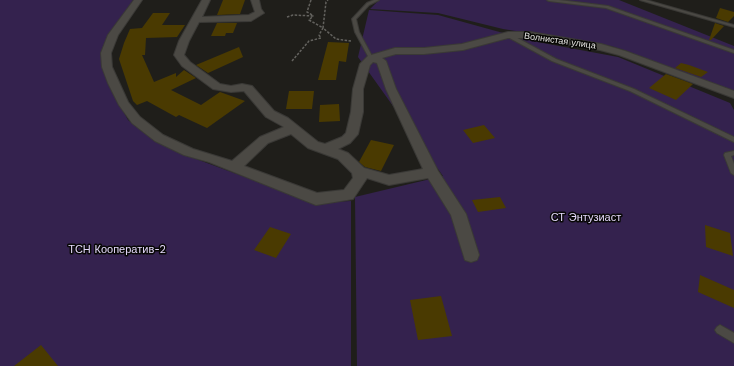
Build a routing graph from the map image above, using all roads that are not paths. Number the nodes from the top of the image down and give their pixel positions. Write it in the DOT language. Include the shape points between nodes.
graph roads {
  1 [pos="138,0"];
  2 [pos="206,0"];
  3 [pos="255,0"];
  4 [pos="377,0"];
  5 [pos="549,0"];
  6 [pos="642,0"];
  7 [pos="195,20"];
  8 [pos="734,26"];
  9 [pos="508,35"];
  10 [pos="734,52"];
  11 [pos="371,58"];
  12 [pos="734,95"];
  13 [pos="291,129"];
  14 [pos="734,140"];
  15 [pos="326,149"];
  16 [pos="734,153"];
  17 [pos="234,167"];
  18 [pos="359,171"];
  19 [pos="432,173"];
  20 [pos="734,173"];
  21 [pos="472,255"];
  22 [pos="720,330"];
  23 [pos="734,338"];
  1 -- 17 [label="street" via="113,35 106,53 107,67 123,103 136,120 159,138 189,152"];
  2 -- 7 [label="street"];
  3 -- 7 [label="street" via="260,13 251,18"];
  4 -- 11 [label="lane" via="368,4 354,20 357,32"];
  5 -- 10 [label="lane" via="607,7"];
  6 -- 8 [label="lane"];
  7 -- 13 [label="street" via="179,55 186,64 217,86 231,89 248,88 270,114 284,121"];
  9 -- 11 [label="street, Волнистая улица" via="463,47 395,51"];
  9 -- 12 [label="street, Волнистая улица" via="530,35 601,47"];
  9 -- 14 [label="lane" via="554,60 632,90"];
  11 -- 15 [label="street" via="365,64 358,89 357,112 352,134 346,140"];
  11 -- 19 [label="street" via="381,61 390,89"];
  13 -- 15 [label="street" via="313,145"];
  13 -- 17 [label="street" via="264,140"];
  15 -- 18 [label="street" via="343,156"];
  16 -- 20 [label="lane" via="727,155"];
  17 -- 18 [label="street" via="316,199 348,195 360,179"];
  18 -- 19 [label="street" via="389,180"];
  19 -- 21 [label="street" via="458,214"];
  22 -- 23 [label="lane"];
}
